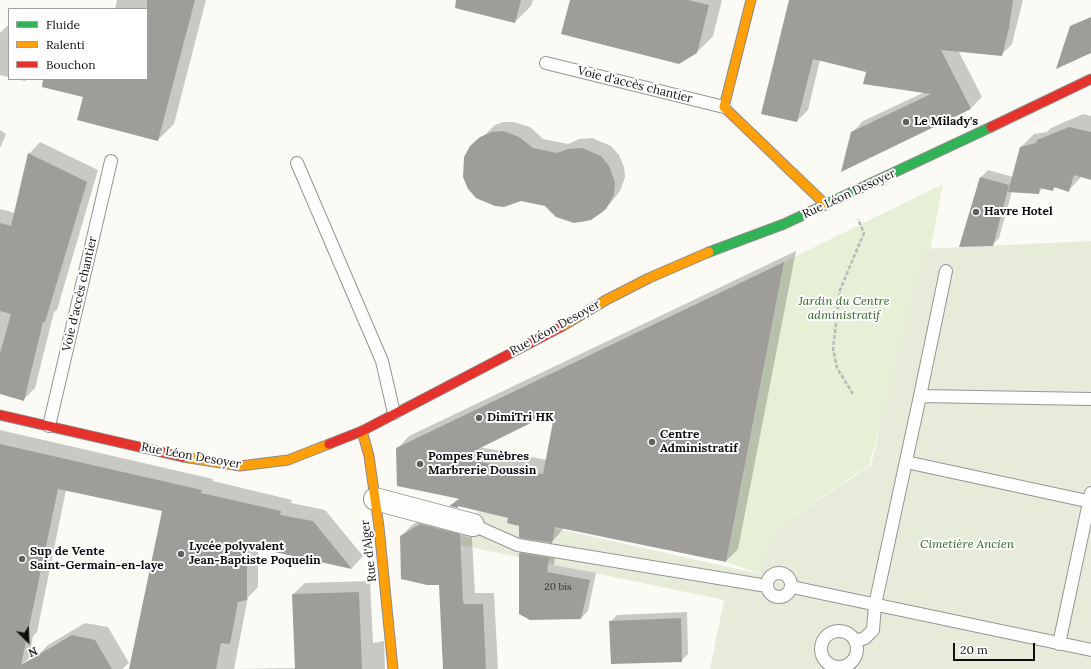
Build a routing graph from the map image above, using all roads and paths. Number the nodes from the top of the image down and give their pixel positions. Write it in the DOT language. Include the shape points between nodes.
graph roads {
  1 [pos="751,0"];
  2 [pos="546,63"];
  3 [pos="1091,79"];
  4 [pos="724,107"];
  5 [pos="111,161"];
  6 [pos="296,163"];
  7 [pos="826,205"];
  8 [pos="856,214"];
  9 [pos="946,271"];
  10 [pos="853,394"];
  11 [pos="920,396"];
  12 [pos="1091,399"];
  13 [pos="394,413"];
  14 [pos="0,415"];
  15 [pos="49,426"];
  16 [pos="362,431"];
  17 [pos="906,462"];
  18 [pos="375,499"];
  19 [pos="1090,499"];
  20 [pos="473,526"];
  21 [pos="767,586"];
  22 [pos="792,587"];
  23 [pos="875,605"];
  24 [pos="856,641"];
  25 [pos="1060,644"];
  26 [pos="1091,650"];
  27 [pos="392,669"];
  1 -- 4 [label="street"];
  2 -- 4 [label="lane, Voie d'accès chantier"];
  3 -- 7 [label="street, Rue Léon Desoyer"];
  4 -- 7 [label="street"];
  5 -- 15 [label="lane, Voie d'accès chantier"];
  6 -- 13 [label="lane" via="382,360"];
  7 -- 13 [label="street, Rue Léon Desoyer" via="649,278"];
  8 -- 10 [label="path" via="864,233 840,290 833,349 837,368"];
  9 -- 11 [label="lane"];
  11 -- 12 [label="lane"];
  11 -- 17 [label="lane"];
  13 -- 16 [label="street, Rue Léon Desoyer"];
  14 -- 15 [label="street, Rue Léon Desoyer"];
  15 -- 16 [label="street, Rue Léon Desoyer" via="177,456 240,466 288,460"];
  16 -- 18 [label="street, Rue d'Alger" via="369,456"];
  17 -- 19 [label="lane"];
  17 -- 23 [label="lane"];
  18 -- 20 [label="street"];
  18 -- 27 [label="street, Rue d'Alger" via="391,636"];
  19 -- 25 [label="lane"];
  20 -- 21 [label="lane" via="518,544"];
  21 -- 22 [label="lane" via="775,597 789,594"];
  21 -- 22 [label="lane" via="768,579 780,572 792,581"];
  22 -- 23 [label="lane"];
  23 -- 24 [label="lane" via="873,630 865,638"];
  23 -- 25 [label="lane"];
  25 -- 26 [label="lane"];
}
